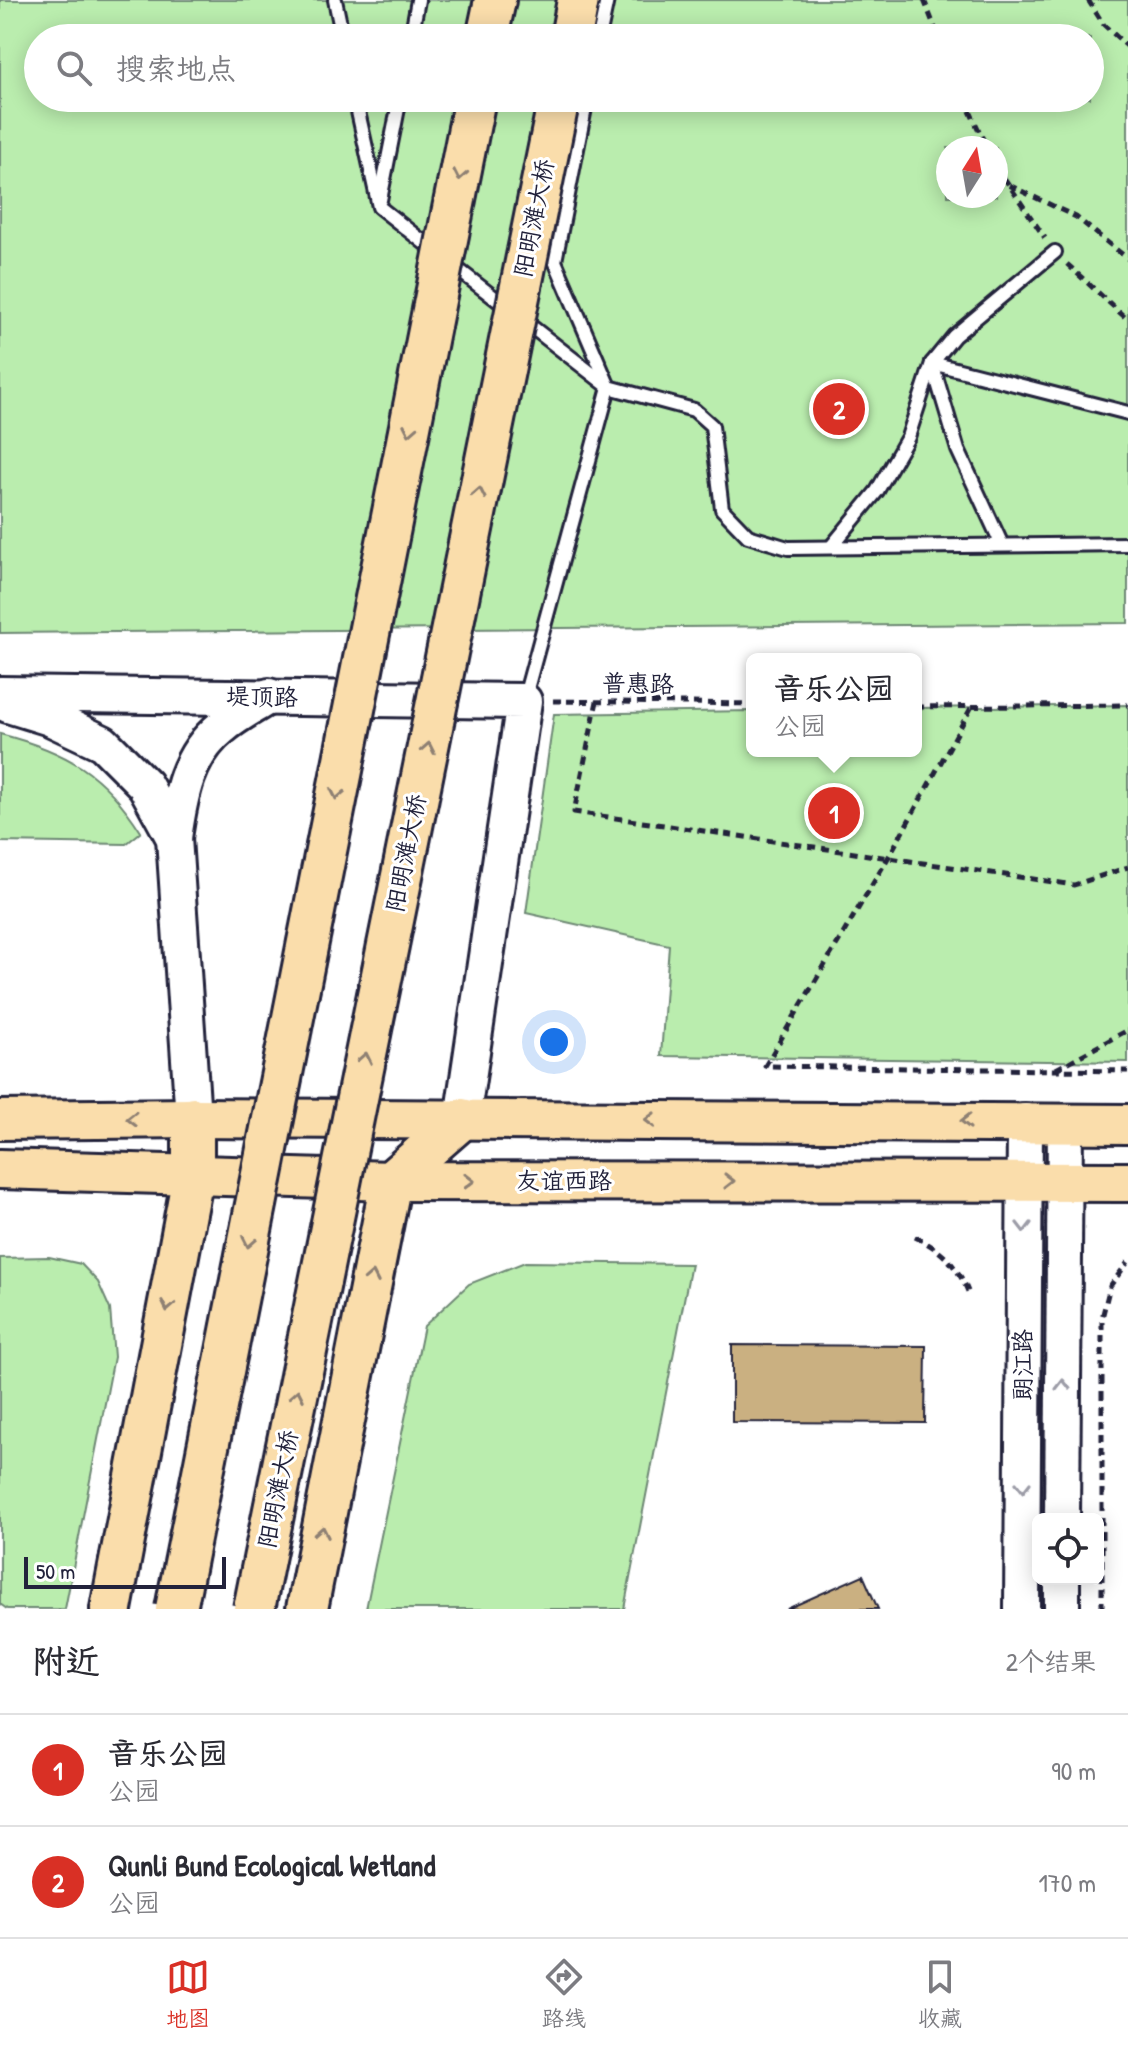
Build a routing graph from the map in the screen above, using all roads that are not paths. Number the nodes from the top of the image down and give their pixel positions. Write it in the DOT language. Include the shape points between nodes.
graph roads {
  1 [pos="335,0"];
  2 [pos="418,0"];
  3 [pos="495,0"];
  4 [pos="578,0"];
  5 [pos="607,0"];
  6 [pos="340,24"];
  7 [pos="414,24"];
  8 [pos="490,24"];
  9 [pos="574,24"];
  10 [pos="602,24"];
  11 [pos="358,112"];
  12 [pos="397,112"];
  13 [pos="472,112"];
  14 [pos="556,112"];
  15 [pos="584,112"];
  16 [pos="379,207"];
  17 [pos="1055,252"];
  18 [pos="932,363"];
  19 [pos="609,387"];
  20 [pos="1128,413"];
  21 [pos="1128,544"];
  22 [pos="1002,545"];
  23 [pos="831,547"];
  24 [pos="0,694"];
  25 [pos="269,696"];
  26 [pos="524,701"];
  27 [pos="0,703"];
  28 [pos="174,838"];
  29 [pos="193,1118"];
  30 [pos="462,1119"];
  31 [pos="0,1120"];
  32 [pos="1025,1121"];
  33 [pos="1065,1123"];
  34 [pos="1128,1124"];
  35 [pos="0,1169"];
  36 [pos="193,1176"];
  37 [pos="391,1181"];
  38 [pos="1024,1182"];
  39 [pos="1064,1182"];
  40 [pos="1128,1182"];
  41 [pos="1062,1513"];
  42 [pos="1062,1585"];
  43 [pos="111,1609"];
  44 [pos="176,1609"];
  45 [pos="254,1609"];
  46 [pos="307,1609"];
  47 [pos="1022,1609"];
  48 [pos="1062,1609"];
  1 -- 6 [label="lane"];
  2 -- 7 [label="lane"];
  3 -- 8 [label="highway"];
  4 -- 9 [label="highway"];
  5 -- 10 [label="lane"];
  11 -- 16 [label="lane"];
  12 -- 16 [label="lane"];
  13 -- 44 [label="highway, one-way, bridge"];
  45 -- 14 [label="highway, 阳明滩大桥, one-way, bridge"];
  15 -- 19 [label="lane" via="555,261"];
  16 -- 19 [label="lane"];
  17 -- 18 [label="lane" via="954,336"];
  18 -- 20 [label="lane"];
  18 -- 22 [label="lane" via="958,450"];
  18 -- 23 [label="lane" via="908,437 877,491"];
  19 -- 23 [label="lane" via="694,410 712,426 722,509 748,536 788,548"];
  19 -- 26 [label="lane"];
  21 -- 22 [label="lane"];
  22 -- 23 [label="lane"];
  24 -- 25 [label="main road, 堤顶路"];
  25 -- 26 [label="main road, 堤顶路"];
  25 -- 28 [label="main road" via="204,746 181,793"];
  26 -- 30 [label="main road"];
  27 -- 28 [label="main road" via="50,718 103,743 145,785"];
  28 -- 29 [label="main road"];
  29 -- 30 [label="main road"];
  29 -- 31 [label="main road, one-way"];
  29 -- 36 [label="highway"];
  32 -- 30 [label="main road, one-way"];
  30 -- 37 [label="highway"];
  32 -- 33 [label="main road"];
  32 -- 38 [label="main road, 朗江路"];
  33 -- 34 [label="main road"];
  33 -- 39 [label="main road, 朗江路"];
  35 -- 36 [label="main road, 友谊西路"];
  36 -- 37 [label="main road, 友谊西路"];
  36 -- 43 [label="highway, one-way"];
  37 -- 38 [label="main road, 友谊西路, one-way"];
  46 -- 37 [label="highway, one-way"];
  38 -- 39 [label="main road, 友谊西路"];
  38 -- 47 [label="main road, 朗江路, one-way"];
  39 -- 40 [label="main road, 友谊西路"];
  41 -- 39 [label="main road, 朗江路, one-way"];
  42 -- 48 [label="main road"];
}
